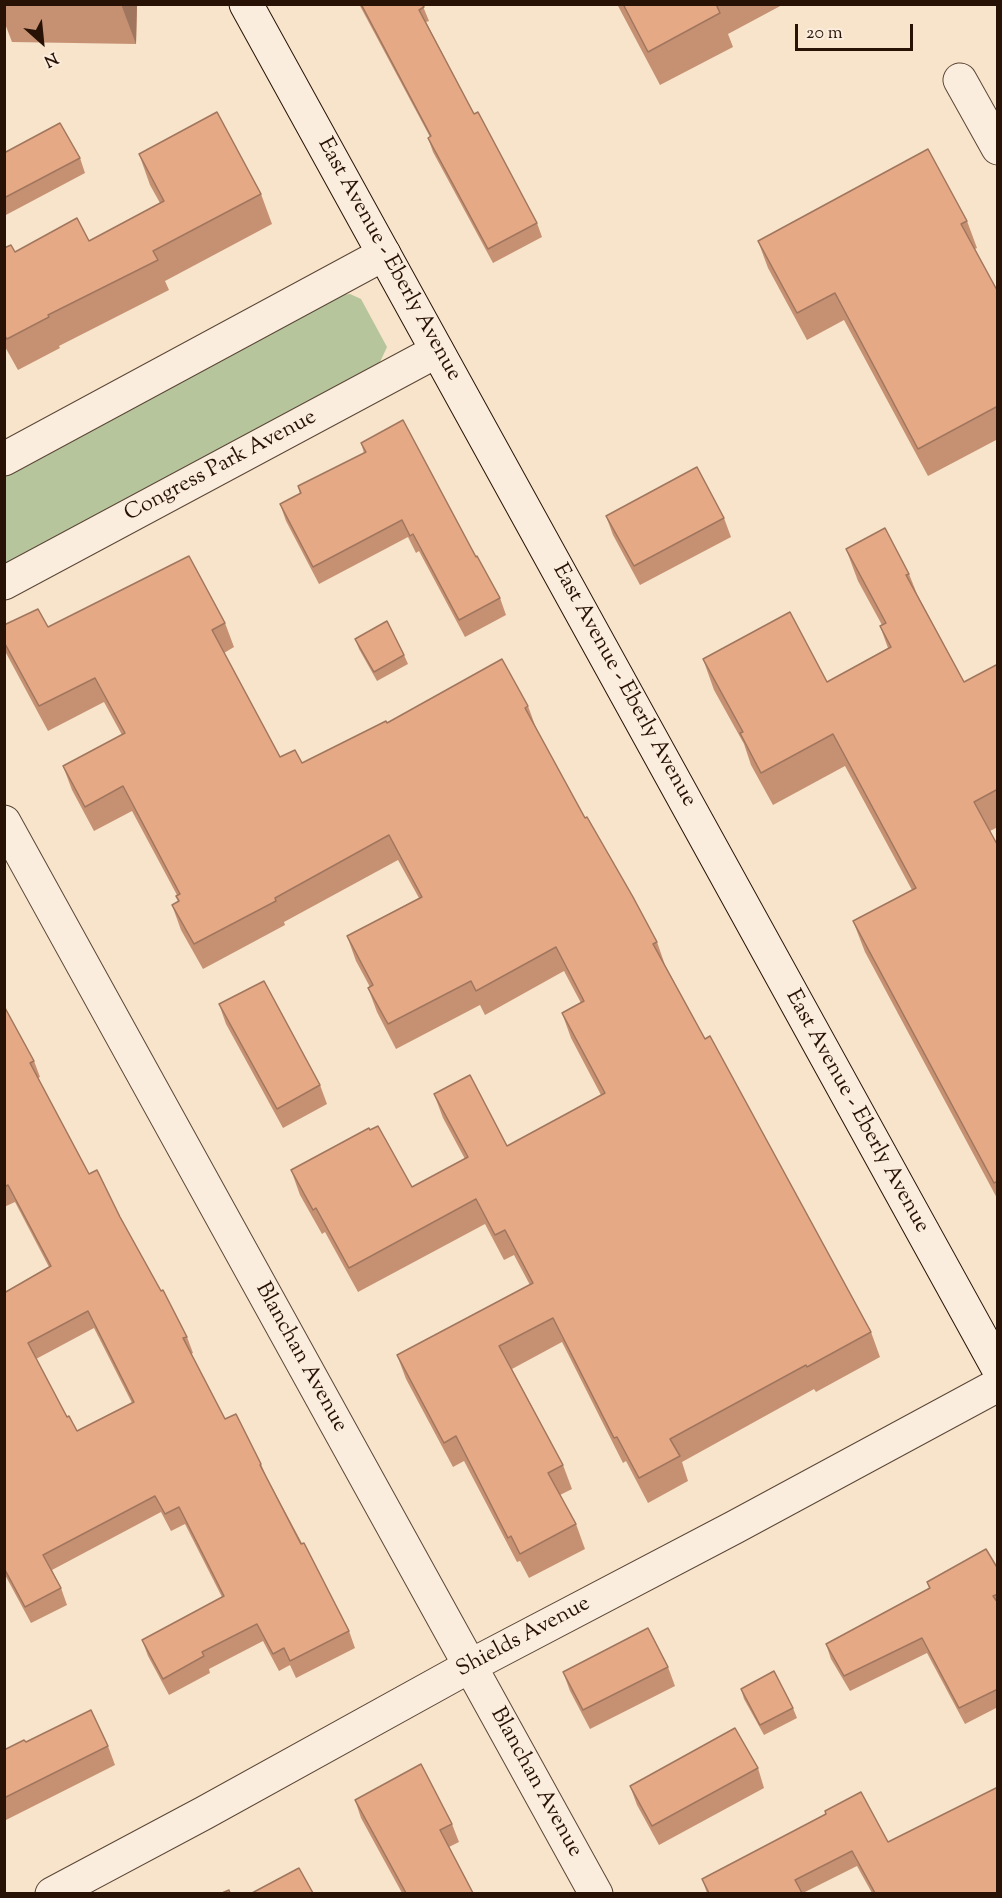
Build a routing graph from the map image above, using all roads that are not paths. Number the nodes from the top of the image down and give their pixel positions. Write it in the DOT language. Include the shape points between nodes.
graph roads {
  1 [pos="246,4"];
  2 [pos="960,80"];
  3 [pos="998,148"];
  4 [pos="384,254"];
  5 [pos="437,351"];
  6 [pos="4,459"];
  7 [pos="4,583"];
  8 [pos="4,822"];
  9 [pos="993,1350"];
  10 [pos="998,1384"];
  11 [pos="470,1666"];
  12 [pos="52,1893"];
  13 [pos="596,1893"];
  1 -- 4 [label="street, East Avenue - Eberly Avenue"];
  2 -- 3 [label="street"];
  4 -- 5 [label="street, East Avenue - Eberly Avenue"];
  4 -- 6 [label="street"];
  5 -- 7 [label="street, Congress Park Avenue"];
  5 -- 9 [label="street, East Avenue - Eberly Avenue"];
  8 -- 11 [label="street, Blanchan Avenue"];
  10 -- 11 [label="street, Shields Avenue"];
  11 -- 12 [label="street, Shields Avenue"];
  11 -- 13 [label="street, Blanchan Avenue"];
}
